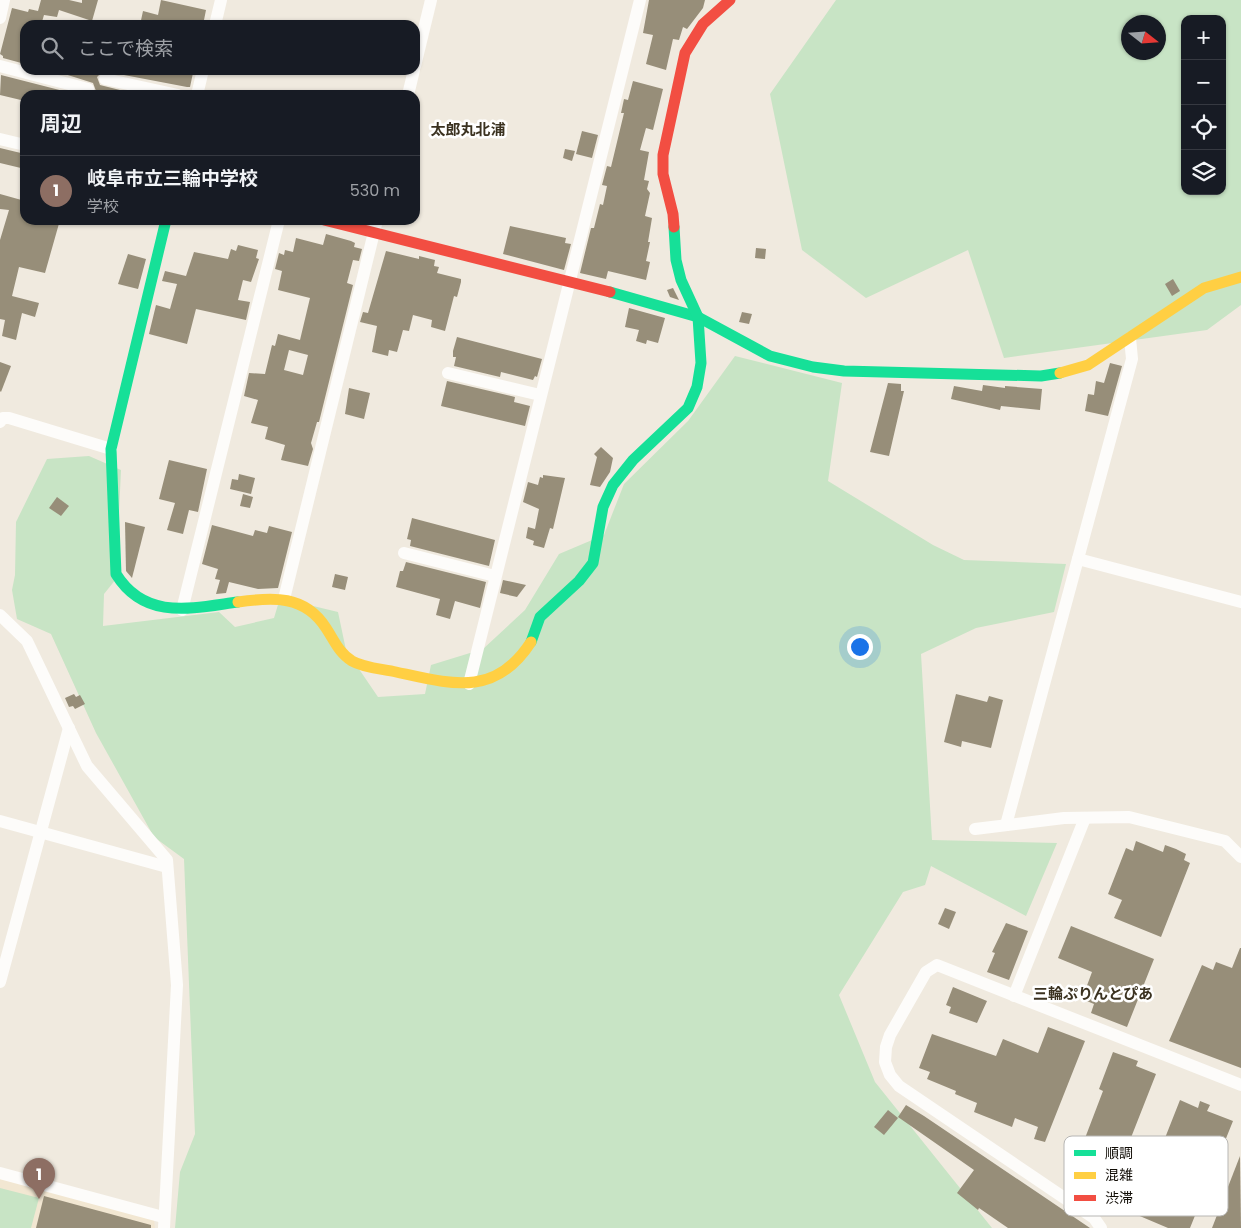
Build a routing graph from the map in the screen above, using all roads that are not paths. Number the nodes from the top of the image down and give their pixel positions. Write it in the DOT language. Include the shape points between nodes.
graph roads {
  1 [pos="4,0"];
  2 [pos="221,0"];
  3 [pos="431,0"];
  4 [pos="640,0"];
  5 [pos="730,0"];
  6 [pos="0,18"];
  7 [pos="216,20"];
  8 [pos="420,45"];
  9 [pos="0,66"];
  10 [pos="20,71"];
  11 [pos="34,75"];
  12 [pos="202,75"];
  13 [pos="413,75"];
  14 [pos="105,79"];
  15 [pos="88,89"];
  16 [pos="155,90"];
  17 [pos="198,90"];
  18 [pos="409,90"];
  19 [pos="0,139"];
  20 [pos="20,144"];
  21 [pos="165,225"];
  22 [pos="278,225"];
  23 [pos="375,226"];
  24 [pos="1241,277"];
  25 [pos="570,282"];
  26 [pos="698,317"];
  27 [pos="1130,338"];
  28 [pos="448,373"];
  29 [pos="540,395"];
  30 [pos="0,422"];
  31 [pos="111,449"];
  32 [pos="404,553"];
  33 [pos="1078,559"];
  34 [pos="495,576"];
  35 [pos="284,599"];
  36 [pos="1241,602"];
  37 [pos="182,610"];
  38 [pos="0,615"];
  39 [pos="469,684"];
  40 [pos="69,728"];
  41 [pos="1085,818"];
  42 [pos="0,821"];
  43 [pos="1006,825"];
  44 [pos="975,829"];
  45 [pos="40,832"];
  46 [pos="1241,857"];
  47 [pos="167,867"];
  48 [pos="0,982"];
  49 [pos="1014,996"];
  50 [pos="1241,1085"];
  51 [pos="0,1173"];
  52 [pos="1064,1198"];
  53 [pos="1091,1216"];
  54 [pos="163,1222"];
  55 [pos="1101,1228"];
  1 -- 6 [label="street"];
  2 -- 7 [label="street"];
  3 -- 8 [label="street"];
  4 -- 25 [label="street"];
  5 -- 26 [label="street" via="703,24 685,53 663,155 663,174 673,214 676,260 681,280"];
  9 -- 10 [label="street"];
  11 -- 15 [label="street"];
  12 -- 17 [label="street"];
  13 -- 18 [label="street"];
  14 -- 16 [label="street"];
  19 -- 20 [label="street"];
  21 -- 31 [label="street"];
  22 -- 37 [label="street"];
  23 -- 25 [label="street"];
  23 -- 35 [label="street"];
  24 -- 27 [label="street" via="1204,288"];
  25 -- 26 [label="street"];
  25 -- 29 [label="street"];
  26 -- 27 [label="street" via="770,356 844,371 1041,376 1080,368"];
  26 -- 39 [label="street" via="701,363 698,387 688,408 633,460 613,485 602,507 594,563 540,617 530,643 517,659 494,678"];
  27 -- 33 [label="street" via="1132,359"];
  28 -- 29 [label="street"];
  29 -- 34 [label="street"];
  30 -- 31 [label="street" via="9,418"];
  31 -- 37 [label="street" via="116,574 122,586 136,596"];
  32 -- 34 [label="street"];
  33 -- 36 [label="street"];
  33 -- 43 [label="street"];
  34 -- 39 [label="street"];
  35 -- 37 [label="street"];
  35 -- 39 [label="street" via="305,609 321,622 335,647 354,662 436,681"];
  38 -- 40 [label="street" via="27,641"];
  40 -- 45 [label="street"];
  40 -- 47 [label="street" via="88,766 167,860"];
  41 -- 43 [label="street"];
  41 -- 46 [label="street" via="1139,819 1225,841"];
  41 -- 49 [label="street"];
  42 -- 45 [label="street"];
  43 -- 44 [label="street"];
  45 -- 47 [label="street"];
  45 -- 48 [label="street"];
  47 -- 54 [label="street" via="177,985"];
  49 -- 50 [label="street"];
  49 -- 52 [label="street" via="937,964 926,972 890,1035 885,1062 899,1086"];
  51 -- 54 [label="street"];
  53 -- 55 [label="street"];
}
